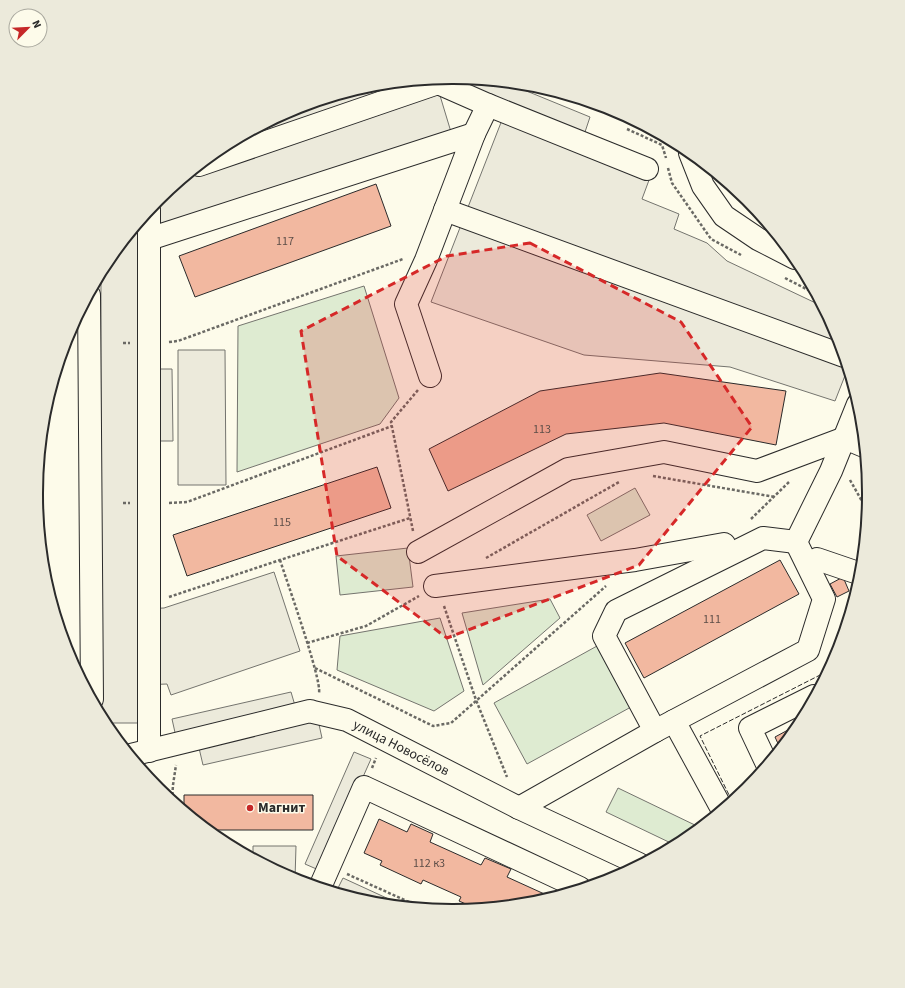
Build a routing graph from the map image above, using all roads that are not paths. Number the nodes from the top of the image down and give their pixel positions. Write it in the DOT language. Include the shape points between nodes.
graph roads {
  1 [pos="441,84"];
  2 [pos="433,85"];
  3 [pos="488,105"];
  4 [pos="474,134"];
  5 [pos="216,160"];
  6 [pos="695,164"];
  7 [pos="647,169"];
  8 [pos="445,210"];
  9 [pos="149,220"];
  10 [pos="762,231"];
  11 [pos="149,239"];
  12 [pos="773,240"];
  13 [pos="89,305"];
  14 [pos="837,353"];
  15 [pos="430,376"];
  16 [pos="856,428"];
  17 [pos="855,442"];
  18 [pos="796,542"];
  19 [pos="724,544"];
  20 [pos="418,552"];
  21 [pos="817,559"];
  22 [pos="854,572"];
  23 [pos="435,586"];
  24 [pos="92,688"];
  25 [pos="807,700"];
  26 [pos="664,726"];
  27 [pos="140,753"];
  28 [pos="764,759"];
  29 [pos="719,805"];
  30 [pos="519,808"];
  31 [pos="633,861"];
  32 [pos="328,883"];
  33 [pos="574,885"];
  1 -- 3 [label="street"];
  2 -- 5 [label="street"];
  3 -- 4 [label="street"];
  3 -- 7 [label="street"];
  4 -- 8 [label="street"];
  4 -- 11 [label="street"];
  6 -- 10 [label="street" via="703,186 724,216"];
  8 -- 14 [label="street"];
  8 -- 15 [label="street" via="406,304"];
  9 -- 11 [label="street"];
  10 -- 12 [label="street"];
  11 -- 27 [label="street" via="149,604"];
  13 -- 24 [label="street"];
  16 -- 17 [label="street"];
  17 -- 18 [label="street" via="831,471"];
  17 -- 20 [label="street" via="757,471 664,452 568,468"];
  18 -- 26 [label="street" via="824,598 808,650"];
  18 -- 26 [label="street" via="763,538 616,611 604,636"];
  19 -- 23 [label="street" via="635,560"];
  21 -- 22 [label="street"];
  25 -- 28 [label="street" via="750,728"];
  26 -- 29 [label="street"];
  26 -- 30 [label="street"];
  27 -- 30 [label="street, улица Новосёлов" via="310,712 347,720"];
  30 -- 31 [label="street, улица Новосёлов"];
  32 -- 33 [label="street" via="364,787"];
}
